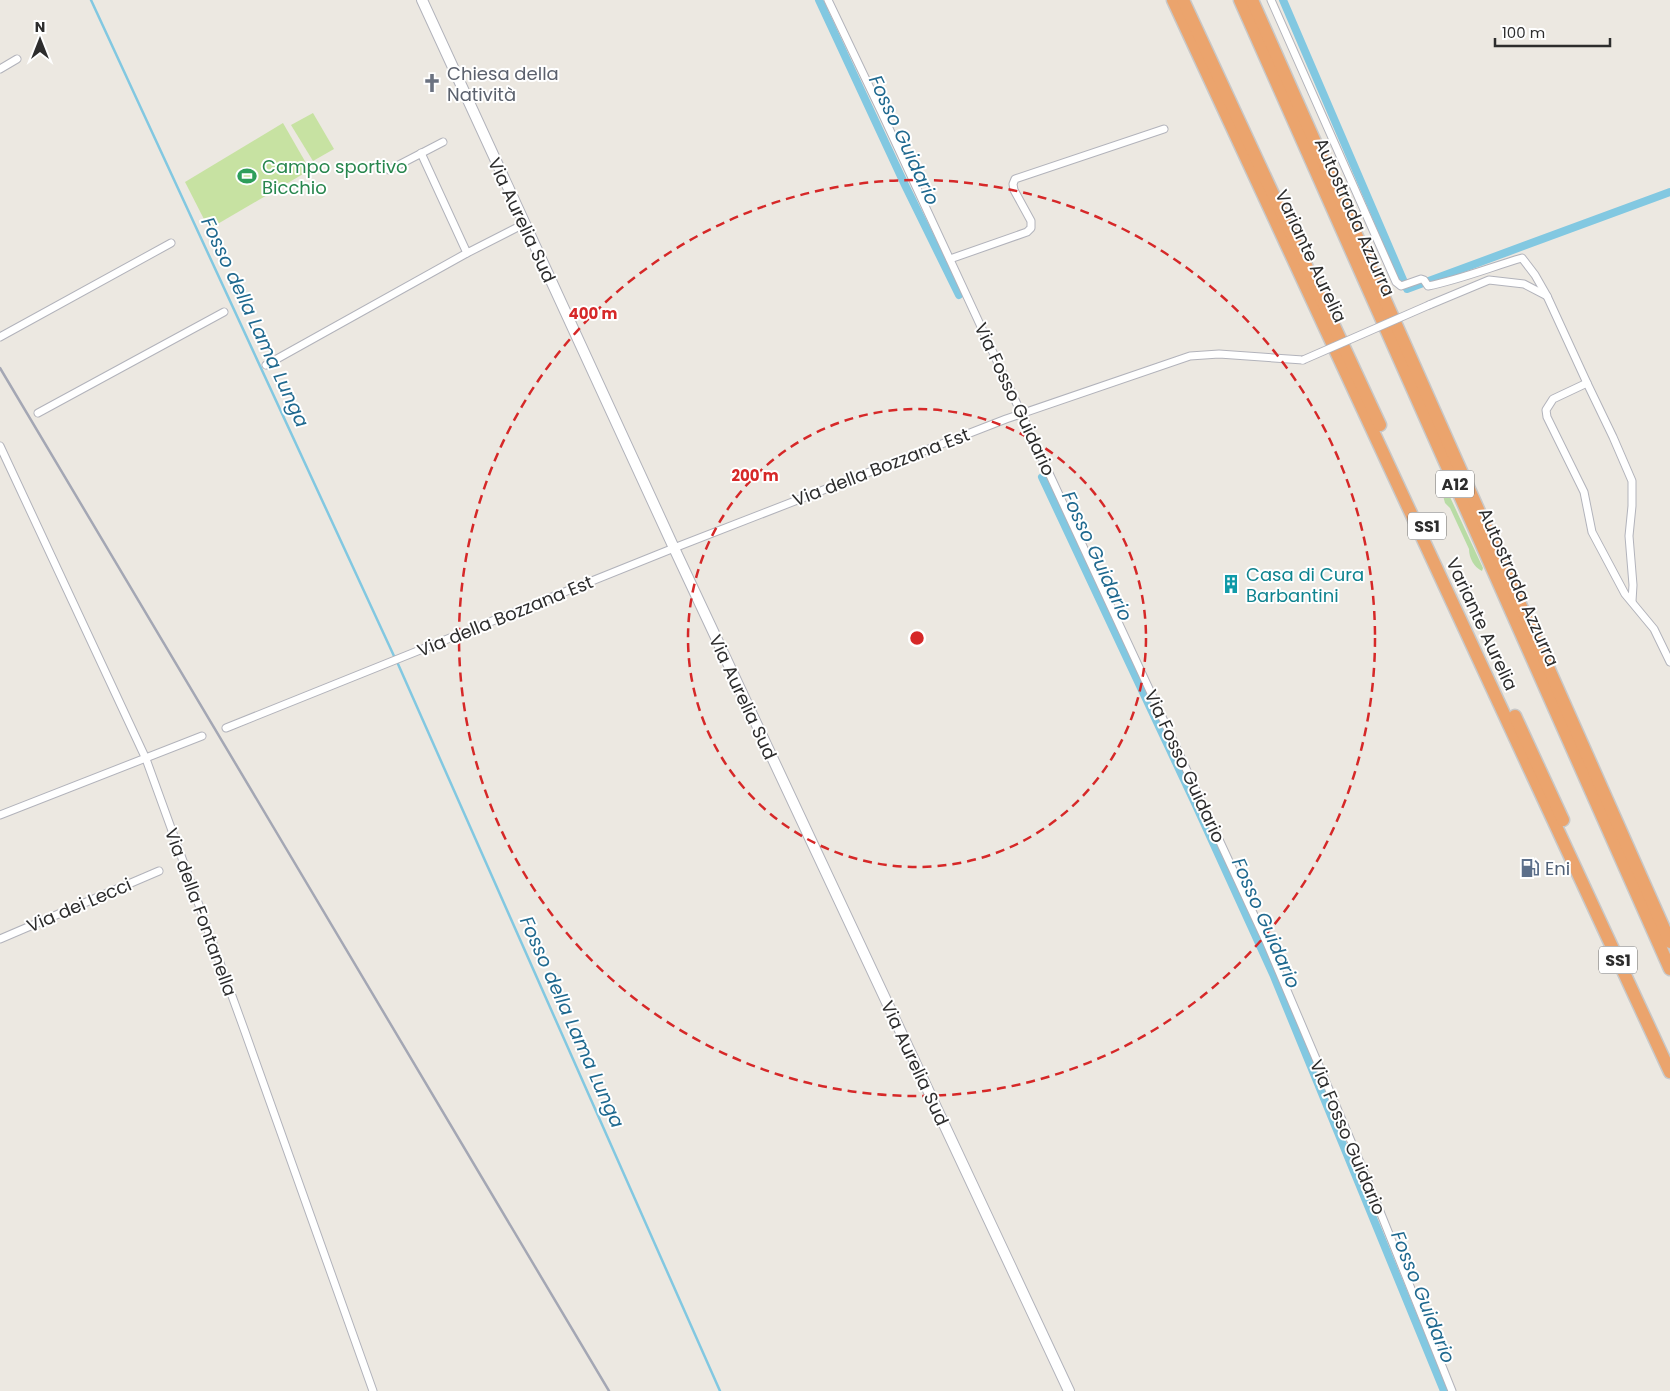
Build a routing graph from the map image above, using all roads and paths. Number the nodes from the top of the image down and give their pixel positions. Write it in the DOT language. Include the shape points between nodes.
graph roads {
  1 [pos="422,0"];
  2 [pos="828,0"];
  3 [pos="1173,0"];
  4 [pos="1183,0"];
  5 [pos="1240,0"];
  6 [pos="1252,0"];
  7 [pos="1271,0"];
  8 [pos="17,59"];
  9 [pos="0,69"];
  10 [pos="1164,129"];
  11 [pos="443,142"];
  12 [pos="421,153"];
  13 [pos="388,170"];
  14 [pos="524,224"];
  15 [pos="171,243"];
  16 [pos="467,253"];
  17 [pos="950,259"];
  18 [pos="1547,296"];
  19 [pos="224,312"];
  20 [pos="0,337"];
  21 [pos="266,365"];
  22 [pos="1587,383"];
  23 [pos="38,412"];
  24 [pos="1021,413"];
  25 [pos="0,446"];
  26 [pos="674,548"];
  27 [pos="1632,601"];
  28 [pos="1670,662"];
  29 [pos="226,728"];
  30 [pos="202,736"];
  31 [pos="146,759"];
  32 [pos="0,815"];
  33 [pos="159,871"];
  34 [pos="0,939"];
  35 [pos="1670,942"];
  36 [pos="1670,969"];
  37 [pos="1670,1052"];
  38 [pos="1670,1072"];
  39 [pos="372,1391"];
  40 [pos="1069,1391"];
  41 [pos="1452,1391"];
  1 -- 14 [label="main road, Via Aurelia Sud"];
  2 -- 17 [label="street, Via Fosso Guidario"];
  3 -- 38 [label="highway, Variante Aurelia / SS1"];
  4 -- 37 [label="highway, Variante Aurelia / SS1"];
  5 -- 36 [label="highway, Autostrada Azzurra / A12"];
  6 -- 35 [label="highway, Autostrada Azzurra / A12"];
  7 -- 18 [label="street" via="1396,282 1400,286 1421,279 1426,283 1446,282 1522,258"];
  8 -- 9 [label="street"];
  10 -- 17 [label="street" via="1015,179 1014,190 1031,221 1031,228"];
  11 -- 12 [label="street"];
  12 -- 13 [label="street"];
  12 -- 16 [label="street"];
  14 -- 16 [label="street"];
  14 -- 26 [label="main road, Via Aurelia Sud"];
  15 -- 20 [label="street"];
  16 -- 21 [label="street"];
  17 -- 24 [label="street, Via Fosso Guidario"];
  18 -- 22 [label="street"];
  18 -- 24 [label="street, Via della Bozzana Est, bridge" via="1524,284 1489,280 1303,360 1219,354 1190,356"];
  19 -- 23 [label="street"];
  22 -- 27 [label="street" via="1632,481 1629,536"];
  22 -- 27 [label="street" via="1553,399 1546,410 1547,417 1584,492 1592,532 1625,594"];
  24 -- 26 [label="street, Via della Bozzana Est"];
  24 -- 41 [label="street, Via Fosso Guidario" via="1266,941"];
  25 -- 31 [label="street, Via della Fontanella"];
  26 -- 29 [label="street, Via della Bozzana Est"];
  26 -- 40 [label="main road, Via Aurelia Sud"];
  27 -- 28 [label="street" via="1654,629"];
  30 -- 31 [label="street"];
  31 -- 32 [label="street"];
  31 -- 39 [label="street, Via della Fontanella"];
  33 -- 34 [label="street, Via dei Lecci"];
}
